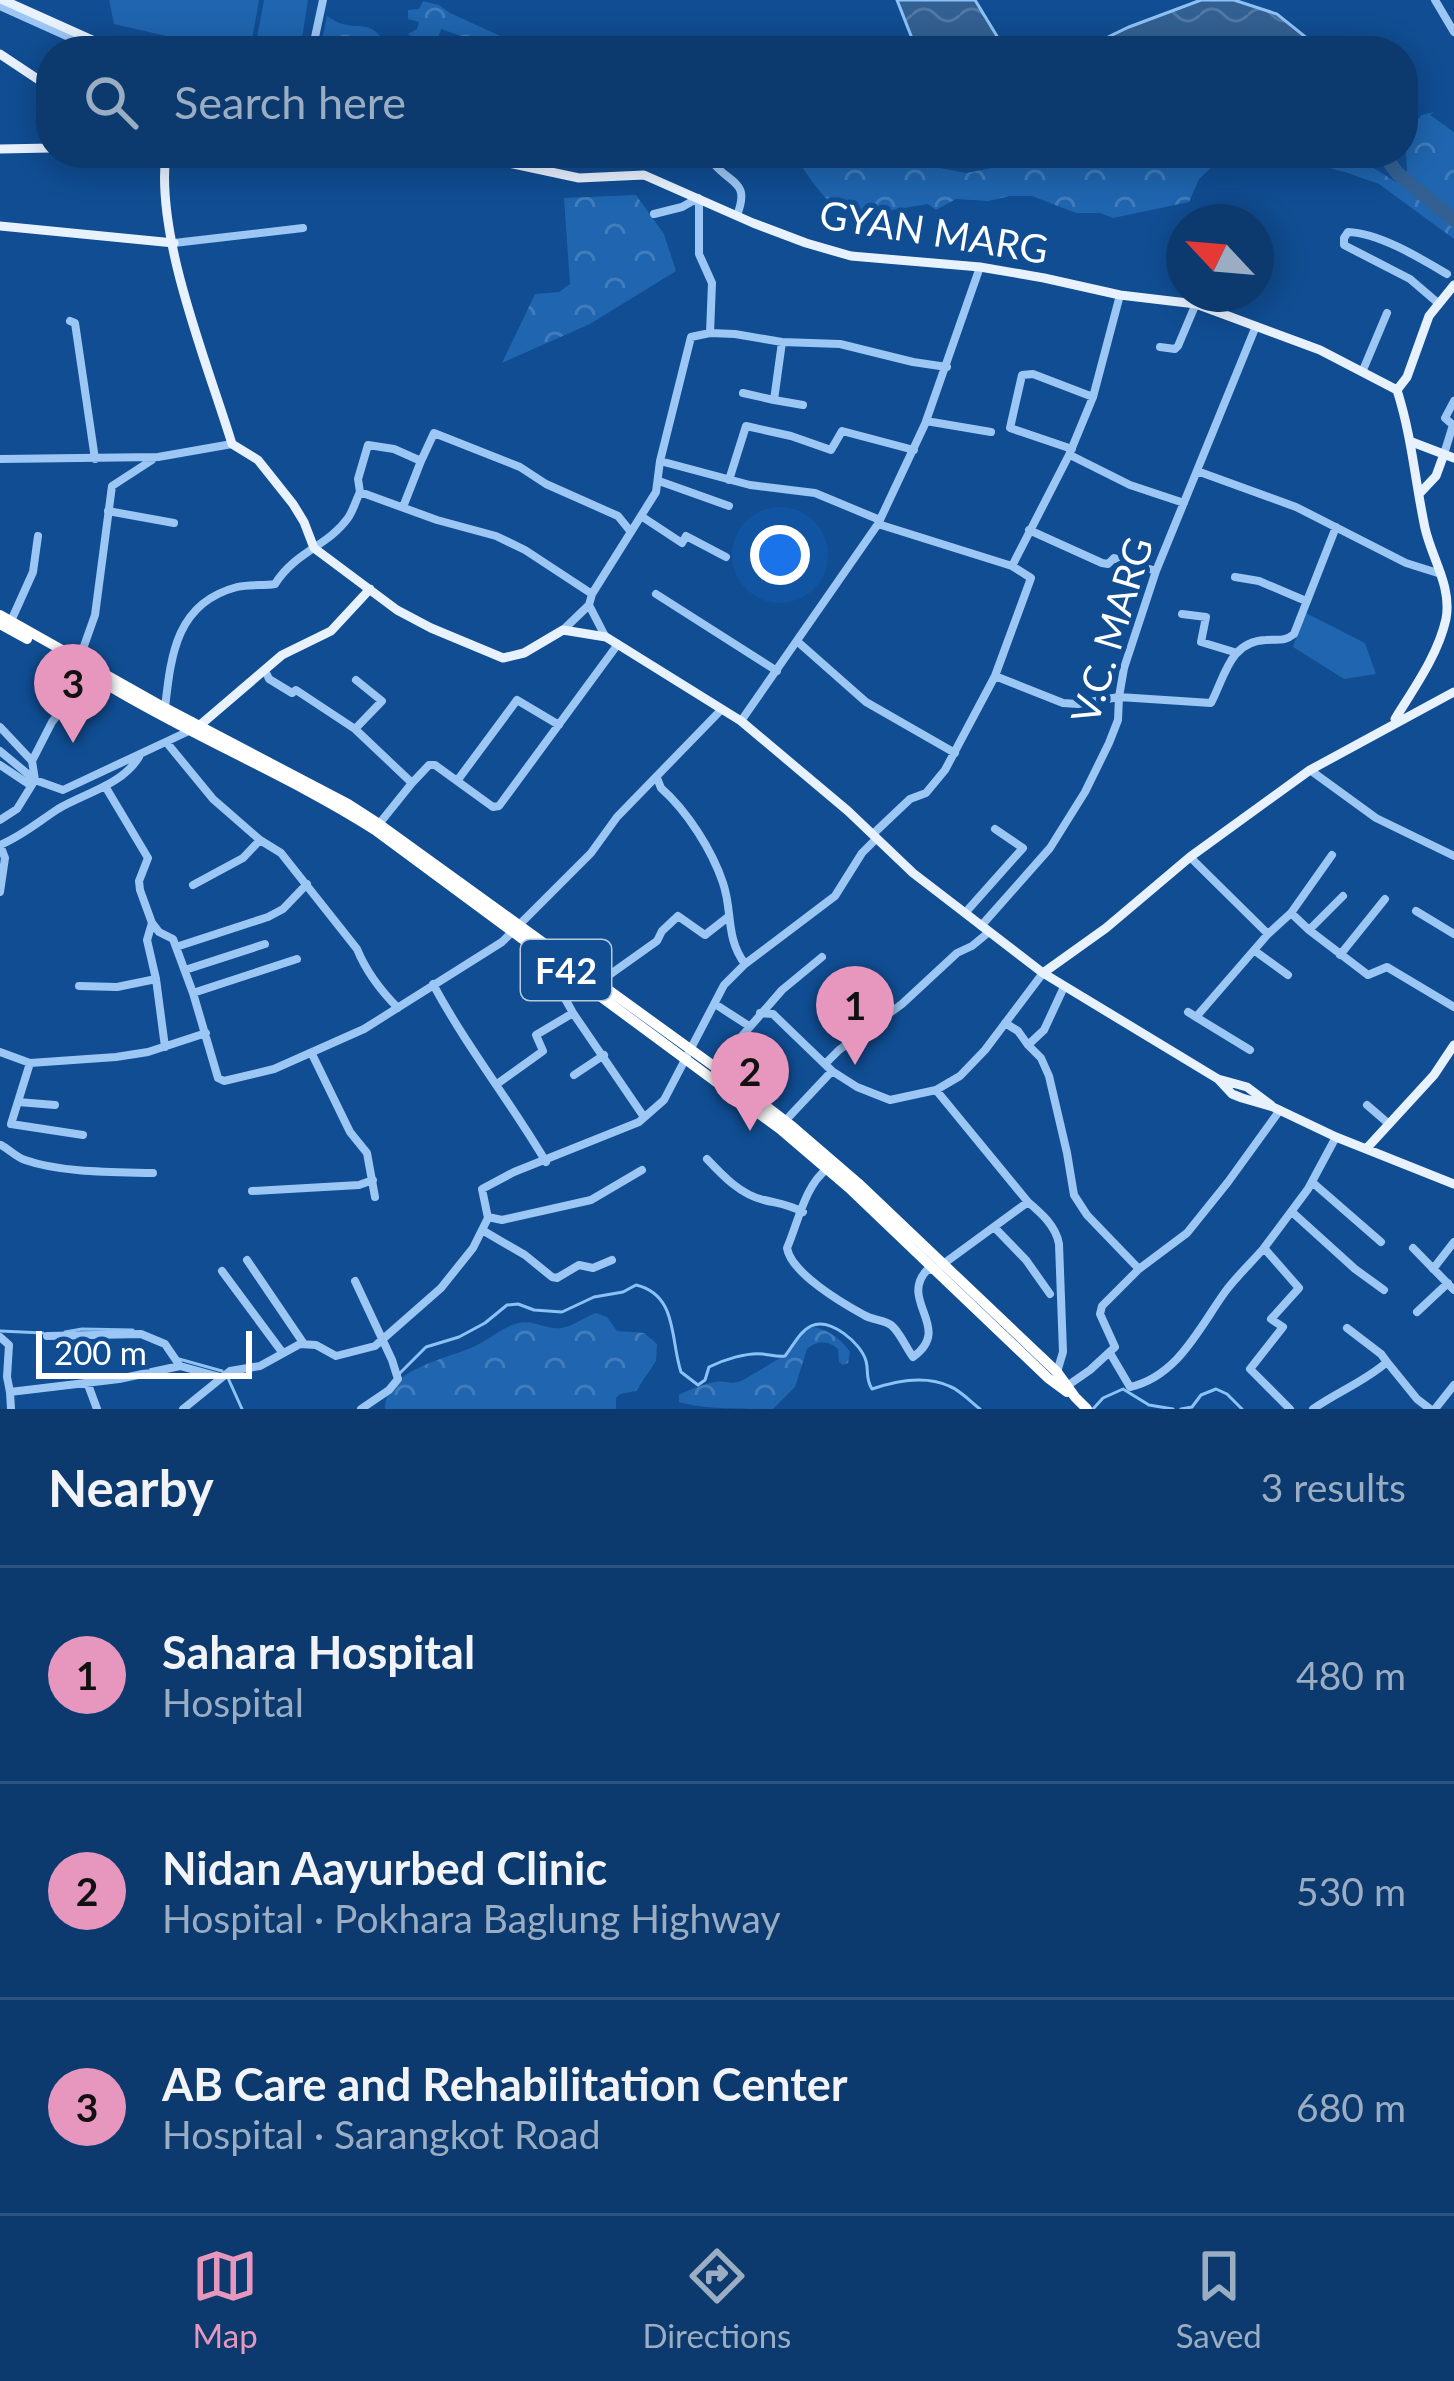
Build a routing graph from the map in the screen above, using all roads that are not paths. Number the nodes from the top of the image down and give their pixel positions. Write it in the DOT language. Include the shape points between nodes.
graph roads {
  1 [pos="323,0"];
  2 [pos="1435,0"];
  3 [pos="2,3"];
  4 [pos="1454,32"];
  5 [pos="69,36"];
  6 [pos="81,36"];
  7 [pos="315,36"];
  8 [pos="0,54"];
  9 [pos="36,78"];
  10 [pos="36,148"];
  11 [pos="0,149"];
  12 [pos="164,168"];
  13 [pos="532,168"];
  14 [pos="719,168"];
  15 [pos="699,197"];
  16 [pos="654,214"];
  17 [pos="737,215"];
  18 [pos="2,227"];
  19 [pos="303,228"];
  20 [pos="3,239"];
  21 [pos="172,243"];
  22 [pos="980,267"];
  23 [pos="1447,274"];
  24 [pos="1454,285"];
  25 [pos="1120,295"];
  26 [pos="1166,297"];
  27 [pos="1438,303"];
  28 [pos="1192,312"];
  29 [pos="1226,312"];
  30 [pos="1387,313"];
  31 [pos="70,321"];
  32 [pos="1256,326"];
  33 [pos="710,333"];
  34 [pos="782,342"];
  35 [pos="1160,347"];
  36 [pos="946,367"];
  37 [pos="1363,370"];
  38 [pos="1397,390"];
  39 [pos="743,393"];
  40 [pos="1093,397"];
  41 [pos="774,400"];
  42 [pos="1454,401"];
  43 [pos="803,405"];
  44 [pos="926,421"];
  45 [pos="991,432"];
  46 [pos="1412,442"];
  47 [pos="230,445"];
  48 [pos="914,450"];
  49 [pos="1071,452"];
  50 [pos="1449,456"];
  51 [pos="158,457"];
  52 [pos="0,459"];
  53 [pos="95,459"];
  54 [pos="661,460"];
  55 [pos="421,461"];
  56 [pos="1198,471"];
  57 [pos="729,480"];
  58 [pos="659,481"];
  59 [pos="360,491"];
  60 [pos="1420,493"];
  61 [pos="1184,503"];
  62 [pos="729,506"];
  63 [pos="404,507"];
  64 [pos="109,512"];
  65 [pos="641,516"];
  66 [pos="879,522"];
  67 [pos="174,523"];
  68 [pos="1336,527"];
  69 [pos="1029,530"];
  70 [pos="631,532"];
  71 [pos="38,536"];
  72 [pos="307,536"];
  73 [pos="314,548"];
  74 [pos="726,557"];
  75 [pos="1012,566"];
  76 [pos="1156,571"];
  77 [pos="1441,574"];
  78 [pos="1235,577"];
  79 [pos="370,589"];
  80 [pos="592,594"];
  81 [pos="656,594"];
  82 [pos="1306,601"];
  83 [pos="590,605"];
  84 [pos="1182,614"];
  85 [pos="4,620"];
  86 [pos="563,630"];
  87 [pos="606,637"];
  88 [pos="798,642"];
  89 [pos="619,644"];
  90 [pos="1234,652"];
  91 [pos="78,663"];
  92 [pos="266,670"];
  93 [pos="777,671"];
  94 [pos="995,676"];
  95 [pos="356,680"];
  96 [pos="1454,692"];
  97 [pos="1119,697"];
  98 [pos="165,708"];
  99 [pos="722,710"];
  100 [pos="741,721"];
  101 [pos="1392,724"];
  102 [pos="559,725"];
  103 [pos="0,728"];
  104 [pos="194,729"];
  105 [pos="356,729"];
  106 [pos="167,743"];
  107 [pos="0,752"];
  108 [pos="955,753"];
  109 [pos="140,755"];
  110 [pos="32,761"];
  111 [pos="0,765"];
  112 [pos="1310,770"];
  113 [pos="657,778"];
  114 [pos="457,781"];
  115 [pos="33,782"];
  116 [pos="412,783"];
  117 [pos="106,786"];
  118 [pos="0,820"];
  119 [pos="380,824"];
  120 [pos="995,830"];
  121 [pos="875,835"];
  122 [pos="260,840"];
  123 [pos="0,844"];
  124 [pos="1332,855"];
  125 [pos="1454,856"];
  126 [pos="1190,857"];
  127 [pos="307,884"];
  128 [pos="193,885"];
  129 [pos="0,892"];
  130 [pos="1343,896"];
  131 [pos="1384,899"];
  132 [pos="1416,911"];
  133 [pos="965,913"];
  134 [pos="1291,913"];
  135 [pos="729,916"];
  136 [pos="152,923"];
  137 [pos="515,928"];
  138 [pos="985,929"];
  139 [pos="1309,930"];
  140 [pos="1268,934"];
  141 [pos="1454,934"];
  142 [pos="265,944"];
  143 [pos="176,947"];
  144 [pos="1255,951"];
  145 [pos="1340,955"];
  146 [pos="822,957"];
  147 [pos="297,959"];
  148 [pos="551,960"];
  149 [pos="745,964"];
  150 [pos="184,970"];
  151 [pos="1043,973"];
  152 [pos="1288,975"];
  153 [pos="156,979"];
  154 [pos="598,982"];
  155 [pos="433,984"];
  156 [pos="79,986"];
  157 [pos="1064,987"];
  158 [pos="193,993"];
  159 [pos="714,1004"];
  160 [pos="1454,1007"];
  161 [pos="398,1008"];
  162 [pos="573,1013"];
  163 [pos="760,1013"];
  164 [pos="1005,1023"];
  165 [pos="749,1026"];
  166 [pos="206,1033"];
  167 [pos="1028,1045"];
  168 [pos="1454,1045"];
  169 [pos="165,1047"];
  170 [pos="1250,1050"];
  171 [pos="0,1052"];
  172 [pos="688,1053"];
  173 [pos="311,1054"];
  174 [pos="604,1054"];
  175 [pos="30,1063"];
  176 [pos="829,1067"];
  177 [pos="712,1071"];
  178 [pos="574,1076"];
  179 [pos="497,1084"];
  180 [pos="936,1090"];
  181 [pos="18,1102"];
  182 [pos="55,1105"];
  183 [pos="1367,1105"];
  184 [pos="1277,1109"];
  185 [pos="644,1117"];
  186 [pos="785,1121"];
  187 [pos="1389,1124"];
  188 [pos="83,1135"];
  189 [pos="1336,1137"];
  190 [pos="2,1144"];
  191 [pos="1366,1148"];
  192 [pos="707,1159"];
  193 [pos="545,1162"];
  194 [pos="827,1169"];
  195 [pos="642,1170"];
  196 [pos="153,1173"];
  197 [pos="373,1180"];
  198 [pos="1312,1182"];
  199 [pos="1454,1184"];
  200 [pos="252,1191"];
  201 [pos="375,1197"];
  202 [pos="1028,1202"];
  203 [pos="803,1211"];
  204 [pos="1292,1212"];
  205 [pos="488,1217"];
  206 [pos="995,1228"];
  207 [pos="482,1230"];
  208 [pos="1381,1242"];
  209 [pos="1454,1243"];
  210 [pos="1264,1248"];
  211 [pos="1413,1248"];
  212 [pos="247,1260"];
  213 [pos="612,1260"];
  214 [pos="939,1267"];
  215 [pos="1139,1269"];
  216 [pos="1433,1269"];
  217 [pos="222,1271"];
  218 [pos="355,1281"];
  219 [pos="1451,1286"];
  220 [pos="1384,1290"];
  221 [pos="1050,1294"];
  222 [pos="1417,1312"];
  223 [pos="1347,1328"];
  224 [pos="47,1336"];
  225 [pos="0,1337"];
  226 [pos="381,1339"];
  227 [pos="304,1344"];
  228 [pos="282,1352"];
  229 [pos="1110,1353"];
  230 [pos="1387,1362"];
  231 [pos="180,1366"];
  232 [pos="1058,1372"];
  233 [pos="225,1374"];
  234 [pos="87,1382"];
  235 [pos="1454,1385"];
  236 [pos="10,1392"];
  237 [pos="1071,1392"];
  238 [pos="11,1409"];
  239 [pos="98,1409"];
  240 [pos="183,1409"];
  241 [pos="361,1409"];
  242 [pos="1088,1409"];
  243 [pos="1290,1409"];
  244 [pos="1313,1409"];
  245 [pos="1432,1409"];
  1 -- 7 [label="street"];
  2 -- 4 [label="street"];
  3 -- 5 [label="street"];
  3 -- 6 [label="main road"];
  8 -- 9 [label="main road"];
  10 -- 11 [label="main road"];
  12 -- 21 [label="main road"];
  13 -- 15 [label="main road, GYAN MARG" via="579,178 644,175"];
  14 -- 17 [label="street" via="740,186"];
  15 -- 16 [label="street"];
  15 -- 17 [label="main road, GYAN MARG"];
  15 -- 33 [label="street" via="699,254 712,283"];
  17 -- 22 [label="main road, GYAN MARG" via="851,256"];
  18 -- 20 [label="street"];
  18 -- 21 [label="main road"];
  19 -- 21 [label="street"];
  21 -- 47 [label="main road"];
  22 -- 25 [label="main road, GYAN MARG"];
  22 -- 36 [label="street"];
  23 -- 27 [label="street" via="1367,235 1344,238"];
  24 -- 27 [label="main road"];
  25 -- 26 [label="main road, GYAN MARG"];
  25 -- 40 [label="street"];
  27 -- 38 [label="main road"];
  28 -- 35 [label="street" via="1178,346"];
  29 -- 32 [label="main road, GYAN MARG"];
  30 -- 37 [label="street"];
  31 -- 53 [label="street"];
  32 -- 37 [label="main road, GYAN MARG"];
  32 -- 56 [label="street, V.C. MARG"];
  33 -- 34 [label="street"];
  33 -- 54 [label="street" via="692,337"];
  34 -- 36 [label="street" via="840,344"];
  34 -- 41 [label="street"];
  36 -- 44 [label="street"];
  37 -- 38 [label="main road, GYAN MARG"];
  38 -- 46 [label="main road"];
  39 -- 41 [label="street"];
  40 -- 49 [label="street"];
  40 -- 49 [label="street" via="1022,375 1010,428"];
  41 -- 43 [label="street"];
  42 -- 50 [label="street" via="1445,418 1454,424"];
  44 -- 45 [label="street"];
  44 -- 48 [label="street"];
  46 -- 50 [label="main road"];
  46 -- 60 [label="main road"];
  47 -- 51 [label="street"];
  47 -- 72 [label="street" via="291,503"];
  47 -- 73 [label="main road" via="258,460"];
  48 -- 57 [label="street" via="842,431 831,450 746,426"];
  48 -- 66 [label="street"];
  49 -- 61 [label="street"];
  49 -- 69 [label="street"];
  50 -- 60 [label="main road"];
  51 -- 53 [label="street"];
  51 -- 64 [label="street" via="112,486"];
  52 -- 53 [label="street"];
  54 -- 57 [label="street"];
  54 -- 58 [label="street"];
  55 -- 59 [label="street" via="368,445"];
  55 -- 63 [label="street"];
  55 -- 70 [label="street" via="434,433 520,466 618,516"];
  56 -- 61 [label="street, V.C. MARG"];
  56 -- 68 [label="street"];
  57 -- 66 [label="street" via="815,493"];
  58 -- 62 [label="street"];
  58 -- 65 [label="street"];
  59 -- 63 [label="street"];
  59 -- 73 [label="street" via="348,518"];
  60 -- 77 [label="main road"];
  61 -- 76 [label="street, V.C. MARG"];
  63 -- 80 [label="street" via="496,536"];
  64 -- 67 [label="street"];
  64 -- 91 [label="street" via="95,615"];
  65 -- 70 [label="street"];
  65 -- 74 [label="street" via="682,543 686,536"];
  66 -- 75 [label="street"];
  66 -- 88 [label="street"];
  68 -- 77 [label="street"];
  68 -- 82 [label="street"];
  69 -- 75 [label="street"];
  69 -- 76 [label="street" via="1108,564 1114,558"];
  70 -- 80 [label="street"];
  71 -- 85 [label="street" via="33,572"];
  73 -- 79 [label="main road"];
  73 -- 98 [label="street" via="275,584 240,586 196,609 177,635"];
  75 -- 94 [label="street" via="1031,578"];
  76 -- 97 [label="street, V.C. MARG"];
  77 -- 101 [label="main road" via="1446,619"];
  78 -- 82 [label="street"];
  79 -- 86 [label="main road" via="431,628 503,658"];
  79 -- 92 [label="main road" via="331,631"];
  80 -- 83 [label="street"];
  81 -- 93 [label="street"];
  82 -- 90 [label="street" via="1291,638 1252,641"];
  83 -- 86 [label="street"];
  83 -- 87 [label="street"];
  84 -- 90 [label="street, V.C. MARG" via="1206,617 1201,642"];
  85 -- 91 [label="highway, F42"];
  86 -- 87 [label="main road"];
  87 -- 89 [label="main road"];
  88 -- 93 [label="street"];
  88 -- 108 [label="street" via="866,702"];
  89 -- 99 [label="main road"];
  89 -- 102 [label="street"];
  90 -- 97 [label="street" via="1210,703"];
  91 -- 98 [label="highway, F42"];
  91 -- 104 [label="highway, F42"];
  91 -- 110 [label="street" via="70,699"];
  92 -- 104 [label="main road"];
  92 -- 105 [label="street"];
  93 -- 100 [label="street"];
  94 -- 97 [label="street" via="1063,703"];
  94 -- 108 [label="street"];
  95 -- 105 [label="street" via="382,700"];
  96 -- 101 [label="main road"];
  97 -- 138 [label="street, V.C. MARG" via="1118,721 1085,792"];
  98 -- 104 [label="highway, F42"];
  99 -- 100 [label="main road"];
  99 -- 113 [label="street"];
  100 -- 121 [label="main road"];
  101 -- 112 [label="main road"];
  102 -- 114 [label="street" via="517,700"];
  102 -- 114 [label="street" via="500,806"];
  103 -- 110 [label="street"];
  104 -- 106 [label="street"];
  104 -- 119 [label="highway, F42"];
  104 -- 137 [label="highway, F42" via="345,811"];
  105 -- 116 [label="street"];
  106 -- 109 [label="street"];
  106 -- 122 [label="street"];
  107 -- 115 [label="street"];
  108 -- 121 [label="street" via="926,793"];
  109 -- 115 [label="street" via="63,790"];
  109 -- 117 [label="street"];
  110 -- 115 [label="street"];
  111 -- 115 [label="street"];
  112 -- 125 [label="street" via="1376,818"];
  112 -- 126 [label="main road"];
  113 -- 135 [label="street" via="702,841 724,884"];
  113 -- 137 [label="street"];
  114 -- 116 [label="street" via="432,764"];
  115 -- 118 [label="street"];
  116 -- 119 [label="street"];
  117 -- 123 [label="street"];
  117 -- 136 [label="street" via="148,858 139,880"];
  119 -- 137 [label="highway, F42"];
  120 -- 133 [label="street" via="1023,848"];
  121 -- 133 [label="main road"];
  121 -- 149 [label="street" via="835,896"];
  122 -- 127 [label="street"];
  122 -- 128 [label="street"];
  123 -- 129 [label="street"];
  124 -- 134 [label="street"];
  126 -- 140 [label="street"];
  126 -- 151 [label="main road"];
  127 -- 143 [label="street" via="268,917"];
  127 -- 161 [label="street"];
  130 -- 139 [label="street"];
  131 -- 145 [label="street"];
  132 -- 141 [label="street"];
  133 -- 138 [label="main road"];
  134 -- 139 [label="street"];
  134 -- 140 [label="street"];
  135 -- 149 [label="street"];
  135 -- 154 [label="street" via="705,935 678,916"];
  136 -- 143 [label="street"];
  136 -- 153 [label="street" via="147,940"];
  137 -- 148 [label="highway, F42"];
  137 -- 154 [label="highway, F42"];
  137 -- 155 [label="street"];
  138 -- 151 [label="main road"];
  138 -- 176 [label="street, V.C. MARG" via="839,1050"];
  139 -- 145 [label="street"];
  140 -- 144 [label="street"];
  142 -- 150 [label="street"];
  143 -- 150 [label="street"];
  144 -- 152 [label="street"];
  144 -- 170 [label="street" via="1192,1015"];
  145 -- 160 [label="street" via="1368,975 1387,967"];
  146 -- 163 [label="street"];
  147 -- 158 [label="street"];
  148 -- 162 [label="street"];
  148 -- 172 [label="highway, F42"];
  149 -- 159 [label="street"];
  150 -- 158 [label="street"];
  151 -- 157 [label="main road"];
  151 -- 164 [label="street"];
  153 -- 156 [label="street"];
  153 -- 169 [label="street"];
  154 -- 172 [label="highway, F42"];
  155 -- 161 [label="street"];
  155 -- 179 [label="street"];
  157 -- 167 [label="street"];
  157 -- 184 [label="main road"];
  158 -- 166 [label="street"];
  159 -- 165 [label="street"];
  159 -- 172 [label="street"];
  161 -- 173 [label="street"];
  162 -- 174 [label="street"];
  162 -- 179 [label="street" via="536,1035 544,1051"];
  163 -- 165 [label="street"];
  163 -- 176 [label="street" via="773,1014"];
  164 -- 167 [label="street"];
  164 -- 180 [label="street" via="960,1076"];
  165 -- 177 [label="street"];
  166 -- 169 [label="street"];
  166 -- 173 [label="street" via="224,1082"];
  167 -- 215 [label="street" via="1049,1076 1074,1195"];
  168 -- 187 [label="main road"];
  169 -- 175 [label="street"];
  171 -- 175 [label="street"];
  172 -- 177 [label="highway, F42"];
  172 -- 185 [label="street" via="664,1100"];
  173 -- 197 [label="street" via="367,1153"];
  174 -- 178 [label="street"];
  174 -- 185 [label="street"];
  175 -- 181 [label="street"];
  176 -- 180 [label="street" via="890,1100"];
  176 -- 186 [label="street, V.C. MARG"];
  177 -- 186 [label="highway, F42"];
  177 -- 194 [label="highway, F42"];
  179 -- 193 [label="street"];
  180 -- 202 [label="street"];
  181 -- 182 [label="street"];
  181 -- 188 [label="street" via="11,1124"];
  183 -- 187 [label="street"];
  184 -- 189 [label="main road"];
  184 -- 215 [label="street" via="1187,1233"];
  185 -- 193 [label="street"];
  186 -- 214 [label="highway, F42"];
  187 -- 191 [label="main road"];
  189 -- 191 [label="main road"];
  189 -- 198 [label="street"];
  190 -- 196 [label="street" via="18,1159"];
  191 -- 199 [label="main road"];
  192 -- 203 [label="street" via="747,1193"];
  193 -- 205 [label="street" via="482,1189"];
  194 -- 203 [label="street"];
  194 -- 214 [label="highway, F42"];
  195 -- 205 [label="street" via="592,1200"];
  197 -- 200 [label="street"];
  197 -- 201 [label="street"];
  198 -- 204 [label="street"];
  198 -- 208 [label="street"];
  202 -- 206 [label="street"];
  202 -- 232 [label="street" via="1057,1233"];
  203 -- 214 [label="street" via="787,1248 797,1270 892,1326 913,1357 931,1331 917,1284"];
  204 -- 210 [label="street"];
  204 -- 220 [label="street"];
  205 -- 207 [label="street"];
  206 -- 214 [label="street"];
  206 -- 221 [label="street"];
  207 -- 213 [label="street" via="552,1277"];
  207 -- 226 [label="street" via="441,1288"];
  209 -- 216 [label="street"];
  210 -- 229 [label="street" via="1190,1346 1160,1372 1130,1387"];
  210 -- 243 [label="street" via="1300,1288 1271,1319 1283,1327 1250,1369"];
  211 -- 216 [label="street"];
  212 -- 227 [label="street"];
  214 -- 232 [label="highway, F42"];
  214 -- 237 [label="highway, F42"];
  215 -- 229 [label="street" via="1100,1310 1115,1347"];
  216 -- 219 [label="street"];
  217 -- 228 [label="street"];
  218 -- 226 [label="street"];
  219 -- 222 [label="street"];
  223 -- 230 [label="street"];
  224 -- 231 [label="street" via="140,1334 165,1344"];
  225 -- 236 [label="street" via="9,1345"];
  226 -- 227 [label="street" via="336,1356"];
  226 -- 241 [label="street" via="398,1378"];
  227 -- 228 [label="street"];
  228 -- 233 [label="street"];
  229 -- 237 [label="street"];
  230 -- 244 [label="street"];
  230 -- 245 [label="street"];
  231 -- 233 [label="street"];
  231 -- 234 [label="street"];
  232 -- 237 [label="highway, F42"];
  233 -- 240 [label="street"];
  234 -- 236 [label="street"];
  234 -- 239 [label="street"];
  235 -- 245 [label="street"];
  236 -- 238 [label="street"];
  237 -- 242 [label="highway, F42"];
}
